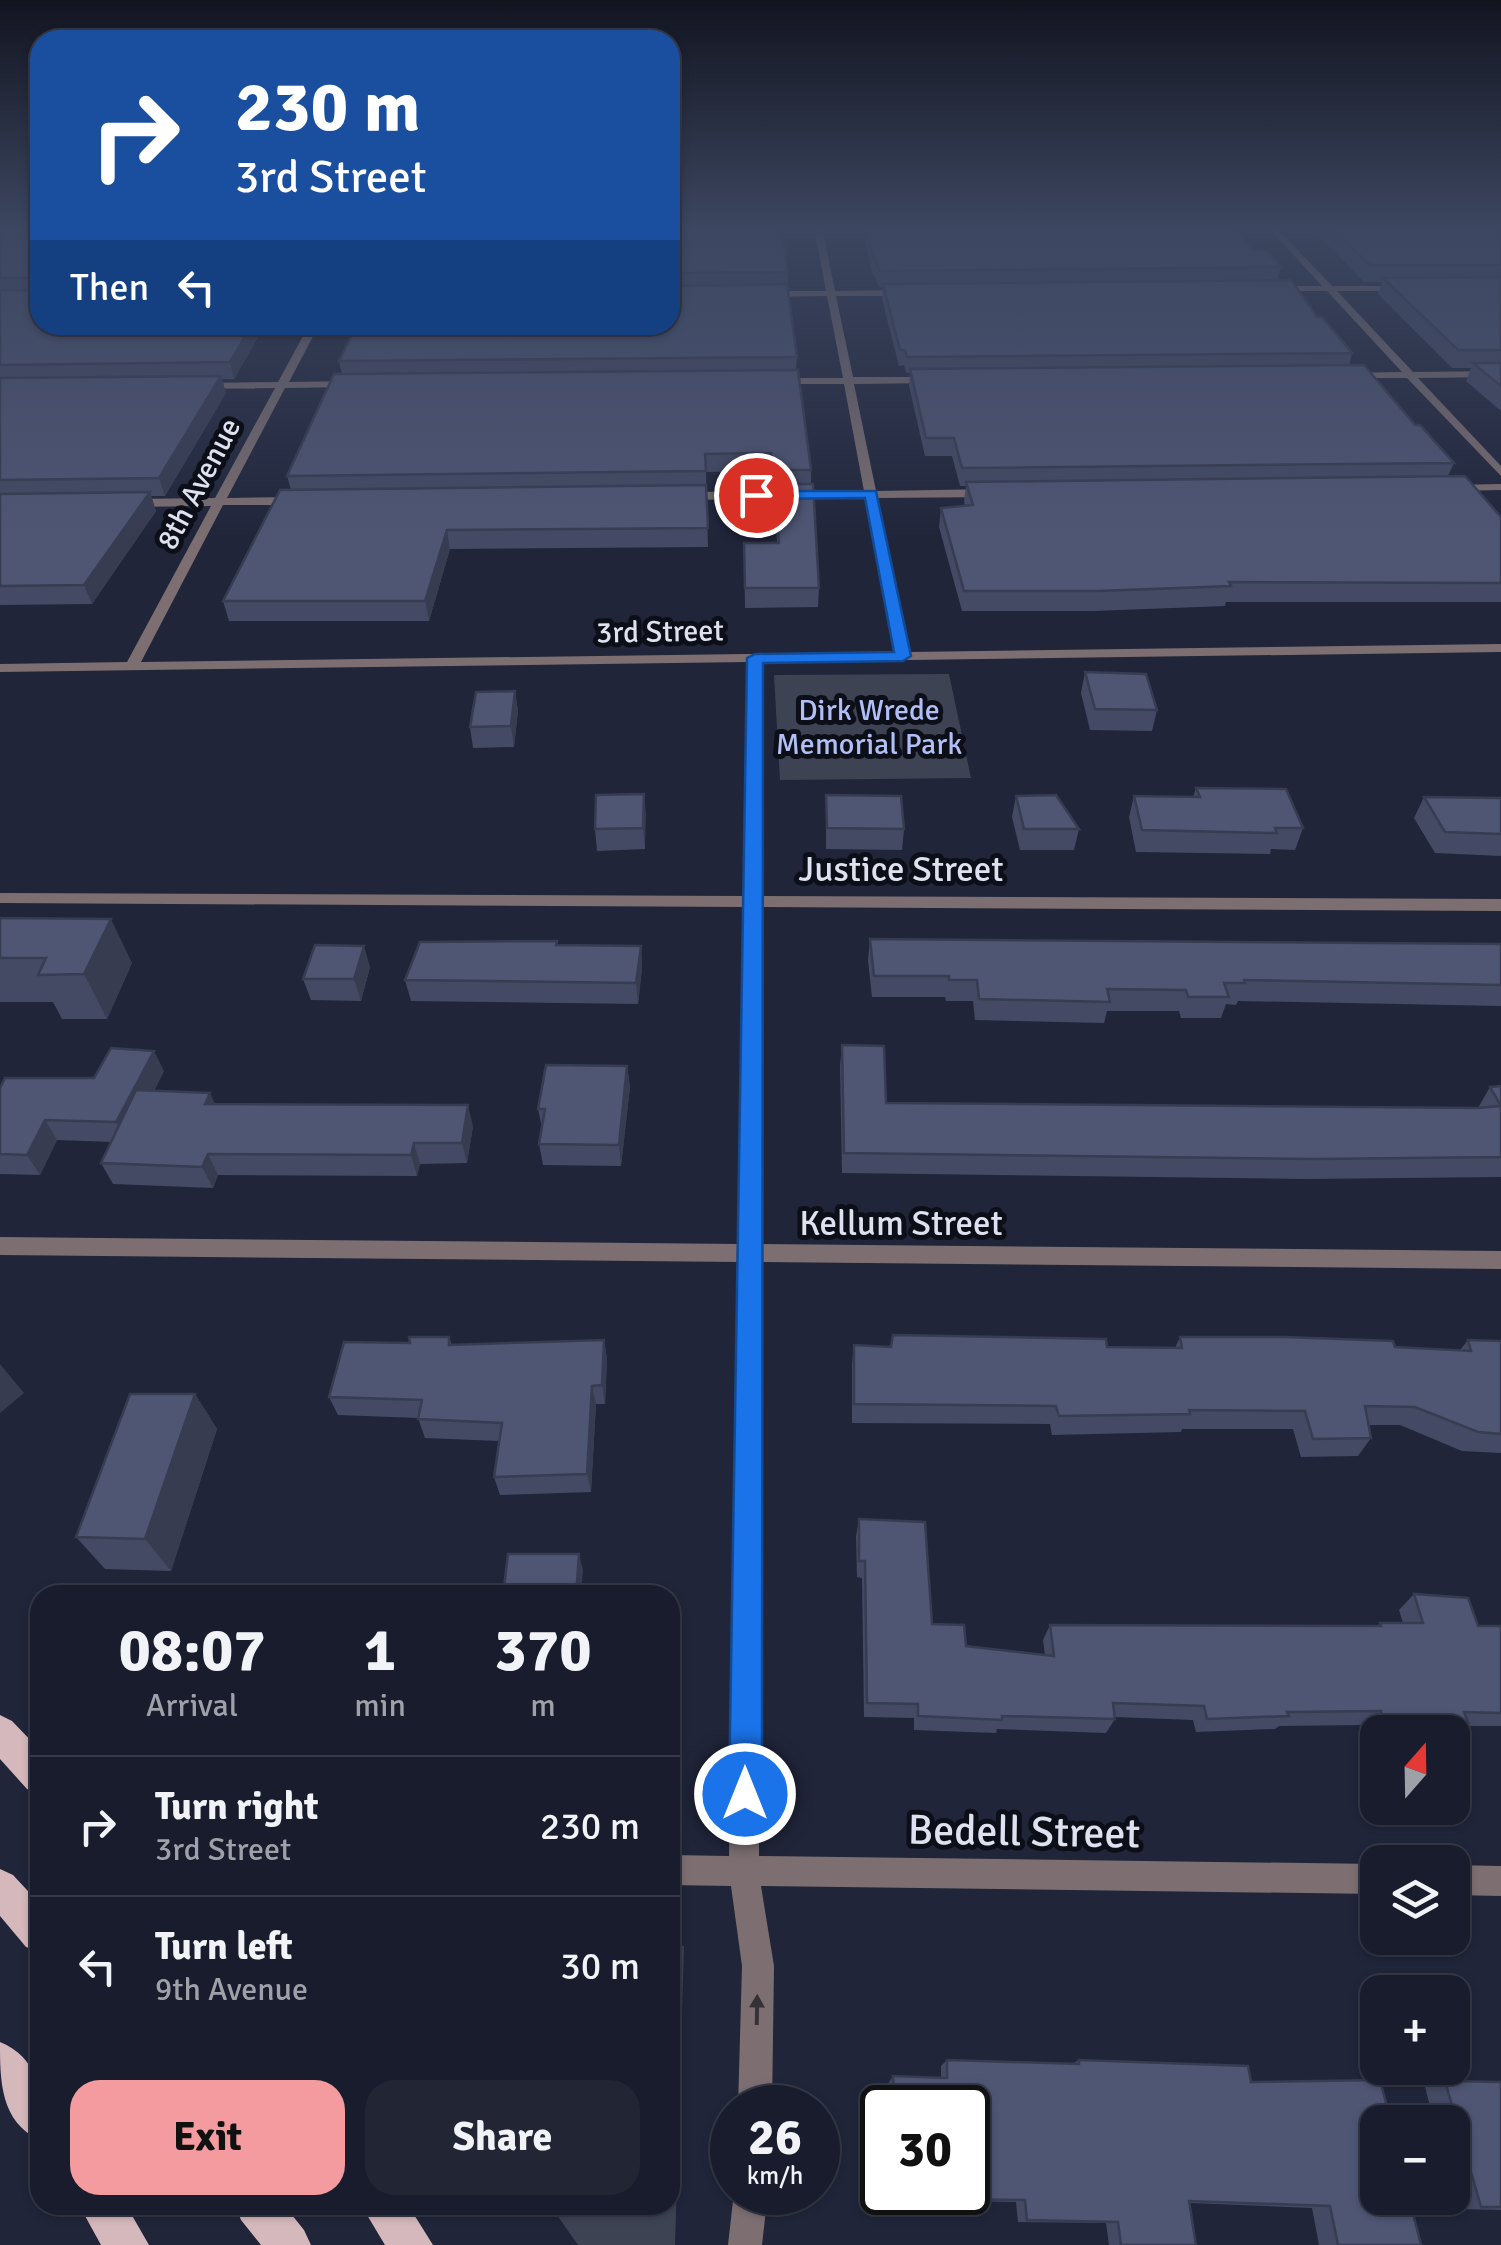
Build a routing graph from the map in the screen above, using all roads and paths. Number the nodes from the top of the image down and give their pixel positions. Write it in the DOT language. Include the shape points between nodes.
graph roads {
  1 [pos="840,332"];
  2 [pos="1370,332"];
  3 [pos="309,335"];
  4 [pos="1501,374"];
  5 [pos="1334,376"];
  6 [pos="1411,376"];
  7 [pos="851,380"];
  8 [pos="947,380"];
  9 [pos="753,381"];
  10 [pos="360,384"];
  11 [pos="282,385"];
  12 [pos="188,386"];
  13 [pos="1501,473"];
  14 [pos="1442,488"];
  15 [pos="1501,488"];
  16 [pos="1009,492"];
  17 [pos="871,494"];
  18 [pos="673,496"];
  19 [pos="316,501"];
  20 [pos="216,502"];
  21 [pos="118,503"];
  22 [pos="1501,648"];
  23 [pos="903,656"];
  24 [pos="755,658"];
  25 [pos="130,667"];
  26 [pos="0,668"];
  27 [pos="0,898"];
  28 [pos="754,900"];
  29 [pos="1501,905"];
  30 [pos="0,1246"];
  31 [pos="751,1254"];
  32 [pos="1501,1260"];
  33 [pos="0,1733"];
  34 [pos="30,1765"];
  35 [pos="680,1870"];
  36 [pos="744,1871"];
  37 [pos="1360,1879"];
  38 [pos="1470,1880"];
  39 [pos="1501,1880"];
  40 [pos="0,1888"];
  41 [pos="30,1922"];
  42 [pos="0,2062"];
  43 [pos="755,2085"];
  44 [pos="30,2105"];
  45 [pos="107,2215"];
  46 [pos="264,2215"];
  47 [pos="389,2215"];
  48 [pos="748,2215"];
  49 [pos="127,2245"];
  50 [pos="289,2245"];
  51 [pos="411,2245"];
  52 [pos="745,2245"];
  1 -- 7 [label="street"];
  2 -- 6 [label="street"];
  3 -- 11 [label="street, 8th Avenue"];
  4 -- 6 [label="street"];
  5 -- 6 [label="street"];
  6 -- 13 [label="street"];
  7 -- 8 [label="street"];
  7 -- 9 [label="street"];
  7 -- 17 [label="street"];
  10 -- 11 [label="street"];
  11 -- 12 [label="street"];
  11 -- 20 [label="street, 8th Avenue"];
  14 -- 15 [label="street"];
  16 -- 17 [label="street"];
  17 -- 18 [label="street"];
  17 -- 23 [label="street"];
  19 -- 20 [label="street"];
  20 -- 21 [label="street"];
  20 -- 25 [label="street, 8th Avenue"];
  22 -- 23 [label="street, 3rd Street"];
  23 -- 24 [label="street, 3rd Street"];
  24 -- 25 [label="street, 3rd Street"];
  24 -- 28 [label="street"];
  25 -- 26 [label="street, 3rd Street"];
  27 -- 28 [label="street, Justice Street"];
  28 -- 29 [label="street, Justice Street"];
  28 -- 31 [label="street"];
  30 -- 31 [label="street, Kellum Street"];
  31 -- 32 [label="street, Kellum Street"];
  31 -- 36 [label="street"];
  33 -- 34 [label="main road"];
  35 -- 36 [label="street, Bedell Street"];
  36 -- 37 [label="street, Bedell Street"];
  43 -- 36 [label="street, one-way" via="758,1966"];
  38 -- 39 [label="street"];
  40 -- 41 [label="main road"];
  42 -- 44 [label="main road"];
  45 -- 49 [label="main road"];
  46 -- 50 [label="main road"];
  47 -- 51 [label="main road"];
  48 -- 52 [label="street"];
}
